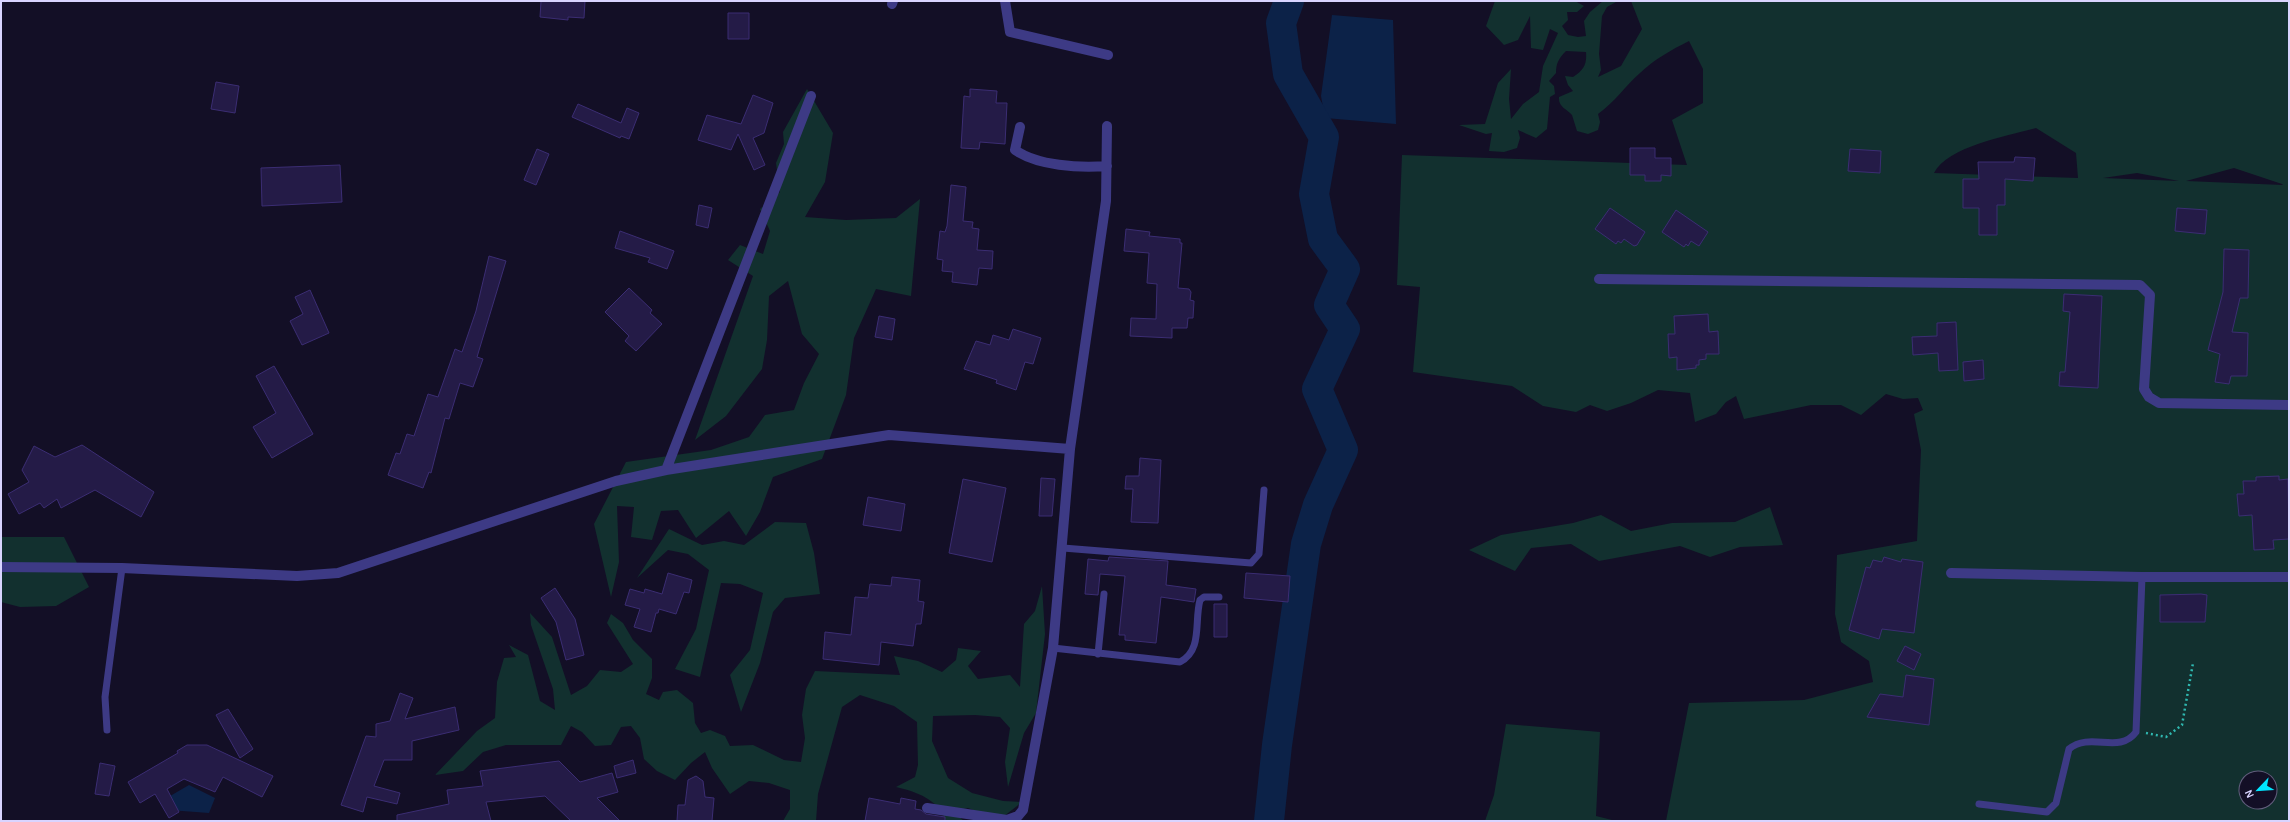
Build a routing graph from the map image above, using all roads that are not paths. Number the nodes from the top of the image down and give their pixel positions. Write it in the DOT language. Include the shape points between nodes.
graph roads {
  1 [pos="1005,1"];
  2 [pos="1108,55"];
  3 [pos="811,96"];
  4 [pos="1107,126"];
  5 [pos="1020,127"];
  6 [pos="1107,166"];
  7 [pos="1599,279"];
  8 [pos="2289,405"];
  9 [pos="1070,450"];
  10 [pos="666,470"];
  11 [pos="1264,490"];
  12 [pos="1063,548"];
  13 [pos="1,567"];
  14 [pos="122,568"];
  15 [pos="1951,573"];
  16 [pos="2142,577"];
  17 [pos="2289,577"];
  18 [pos="1104,594"];
  19 [pos="1219,597"];
  20 [pos="1053,648"];
  21 [pos="1098,654"];
  22 [pos="107,730"];
  23 [pos="1980,804"];
  24 [pos="927,808"];
  1 -- 2 [label="street" via="1010,32"];
  3 -- 10 [label="street"];
  4 -- 6 [label="street"];
  5 -- 6 [label="street" via="1016,150 1027,158 1082,167"];
  6 -- 9 [label="street" via="1106,201"];
  7 -- 8 [label="street" via="2140,285 2150,294 2144,388 2149,397 2159,403"];
  9 -- 10 [label="street" via="889,435"];
  9 -- 12 [label="street"];
  10 -- 14 [label="street" via="616,481 338,573 296,576"];
  11 -- 12 [label="lane" via="1259,554 1251,563"];
  12 -- 20 [label="street"];
  13 -- 14 [label="street"];
  14 -- 22 [label="lane" via="105,697"];
  15 -- 16 [label="street"];
  16 -- 17 [label="street"];
  16 -- 23 [label="lane" via="2136,732 2131,739 2119,743 2086,740 2069,748 2056,803 2047,812"];
  18 -- 21 [label="lane"];
  19 -- 21 [label="lane" via="1200,600 1192,653 1180,662"];
  20 -- 21 [label="lane"];
  20 -- 24 [label="street" via="1022,810 1018,816 1007,820"];
}
